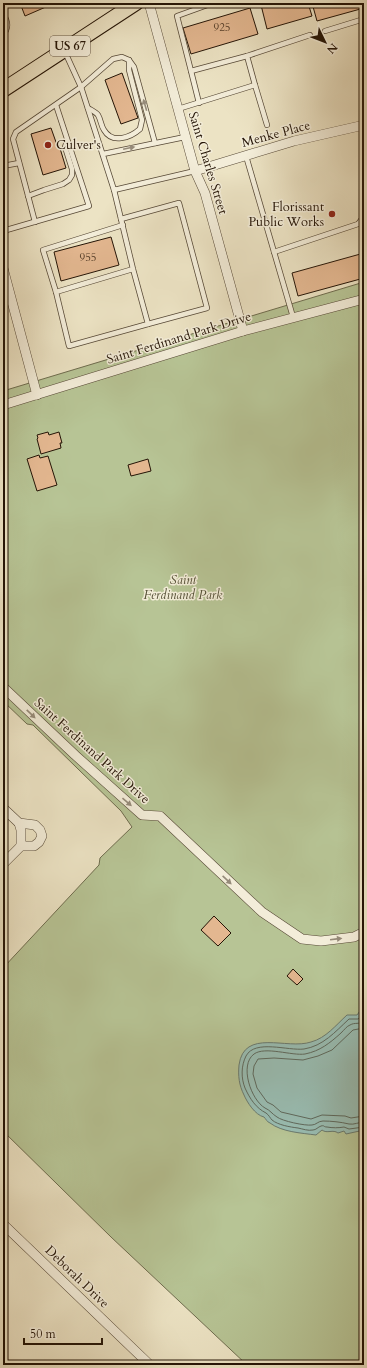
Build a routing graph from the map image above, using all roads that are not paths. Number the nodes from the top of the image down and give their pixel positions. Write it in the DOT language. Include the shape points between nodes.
graph roads {
  1 [pos="136,3"];
  2 [pos="149,3"];
  3 [pos="213,3"];
  4 [pos="3,14"];
  5 [pos="364,19"];
  6 [pos="325,31"];
  7 [pos="3,35"];
  8 [pos="310,35"];
  9 [pos="64,50"];
  10 [pos="246,56"];
  11 [pos="129,60"];
  12 [pos="192,71"];
  13 [pos="255,86"];
  14 [pos="81,87"];
  15 [pos="3,90"];
  16 [pos="199,103"];
  17 [pos="56,106"];
  18 [pos="88,108"];
  19 [pos="178,109"];
  20 [pos="268,125"];
  21 [pos="364,125"];
  22 [pos="186,137"];
  23 [pos="67,141"];
  24 [pos="155,143"];
  25 [pos="103,154"];
  26 [pos="245,155"];
  27 [pos="19,163"];
  28 [pos="3,166"];
  29 [pos="195,171"];
  30 [pos="114,190"];
  31 [pos="28,196"];
  32 [pos="364,216"];
  33 [pos="121,218"];
  34 [pos="35,222"];
  35 [pos="123,225"];
  36 [pos="3,231"];
  37 [pos="274,252"];
  38 [pos="3,268"];
  39 [pos="133,269"];
  40 [pos="56,292"];
  41 [pos="7,300"];
  42 [pos="362,300"];
  43 [pos="293,317"];
  44 [pos="148,324"];
  45 [pos="243,331"];
  46 [pos="37,395"];
  47 [pos="3,405"];
  48 [pos="3,687"];
  49 [pos="3,808"];
  50 [pos="19,823"];
  51 [pos="21,846"];
  52 [pos="3,864"];
  53 [pos="364,932"];
  54 [pos="3,1224"];
  55 [pos="150,1365"];
  1 -- 9 [label="main road, US 67"];
  2 -- 19 [label="street, Saint Charles Street"];
  3 -- 12 [label="lane" via="177,16"];
  4 -- 7 [label="lane" via="8,27"];
  5 -- 6 [label="lane"];
  8 -- 10 [label="lane"];
  9 -- 14 [label="lane"];
  9 -- 15 [label="main road, US 67"];
  10 -- 12 [label="lane"];
  10 -- 13 [label="lane"];
  11 -- 14 [label="lane" via="122,57 113,59"];
  11 -- 18 [label="lane" via="129,70 142,120 140,129 130,136 114,139 104,131 98,115"];
  24 -- 11 [label="lane, one-way" via="134,67"];
  12 -- 16 [label="lane"];
  13 -- 16 [label="lane"];
  13 -- 20 [label="lane"];
  14 -- 17 [label="lane"];
  14 -- 18 [label="lane"];
  16 -- 19 [label="lane"];
  17 -- 23 [label="lane"];
  17 -- 27 [label="lane" via="16,132 13,139"];
  18 -- 25 [label="lane"];
  19 -- 22 [label="street, Saint Charles Street"];
  21 -- 26 [label="street, Menke Place"];
  22 -- 24 [label="lane"];
  22 -- 29 [label="street, Saint Charles Street"];
  23 -- 31 [label="lane" via="66,147 72,169 69,180"];
  23 -- 34 [label="lane" via="89,206"];
  25 -- 24 [label="lane, one-way"];
  25 -- 30 [label="lane"];
  26 -- 29 [label="street, Menke Place"];
  26 -- 37 [label="lane"];
  27 -- 28 [label="lane"];
  27 -- 31 [label="lane"];
  29 -- 30 [label="lane"];
  29 -- 45 [label="street, Saint Charles Street" via="205,193"];
  30 -- 33 [label="lane"];
  31 -- 34 [label="lane"];
  32 -- 37 [label="lane" via="358,224"];
  33 -- 35 [label="lane"];
  33 -- 44 [label="lane" via="179,203 205,300 207,308"];
  34 -- 36 [label="lane"];
  35 -- 39 [label="lane"];
  35 -- 40 [label="lane" via="43,250"];
  37 -- 43 [label="lane"];
  38 -- 41 [label="street"];
  39 -- 40 [label="lane"];
  39 -- 44 [label="lane"];
  40 -- 44 [label="lane" via="69,346"];
  41 -- 46 [label="street"];
  42 -- 43 [label="street, Saint Ferdinand Park Drive"];
  43 -- 45 [label="street, Saint Ferdinand Park Drive"];
  45 -- 46 [label="street, Saint Ferdinand Park Drive"];
  46 -- 47 [label="street, Saint Ferdinand Park Drive"];
  48 -- 53 [label="street, Saint Ferdinand Park Drive, one-way" via="142,815 160,816 262,912 284,927 302,939 322,941 354,937"];
  49 -- 50 [label="street"];
  50 -- 51 [label="street" via="22,830"];
  50 -- 51 [label="street" via="35,825 42,836 40,842 34,846"];
  51 -- 52 [label="street"];
  54 -- 55 [label="street, Deborah Drive"];
}
